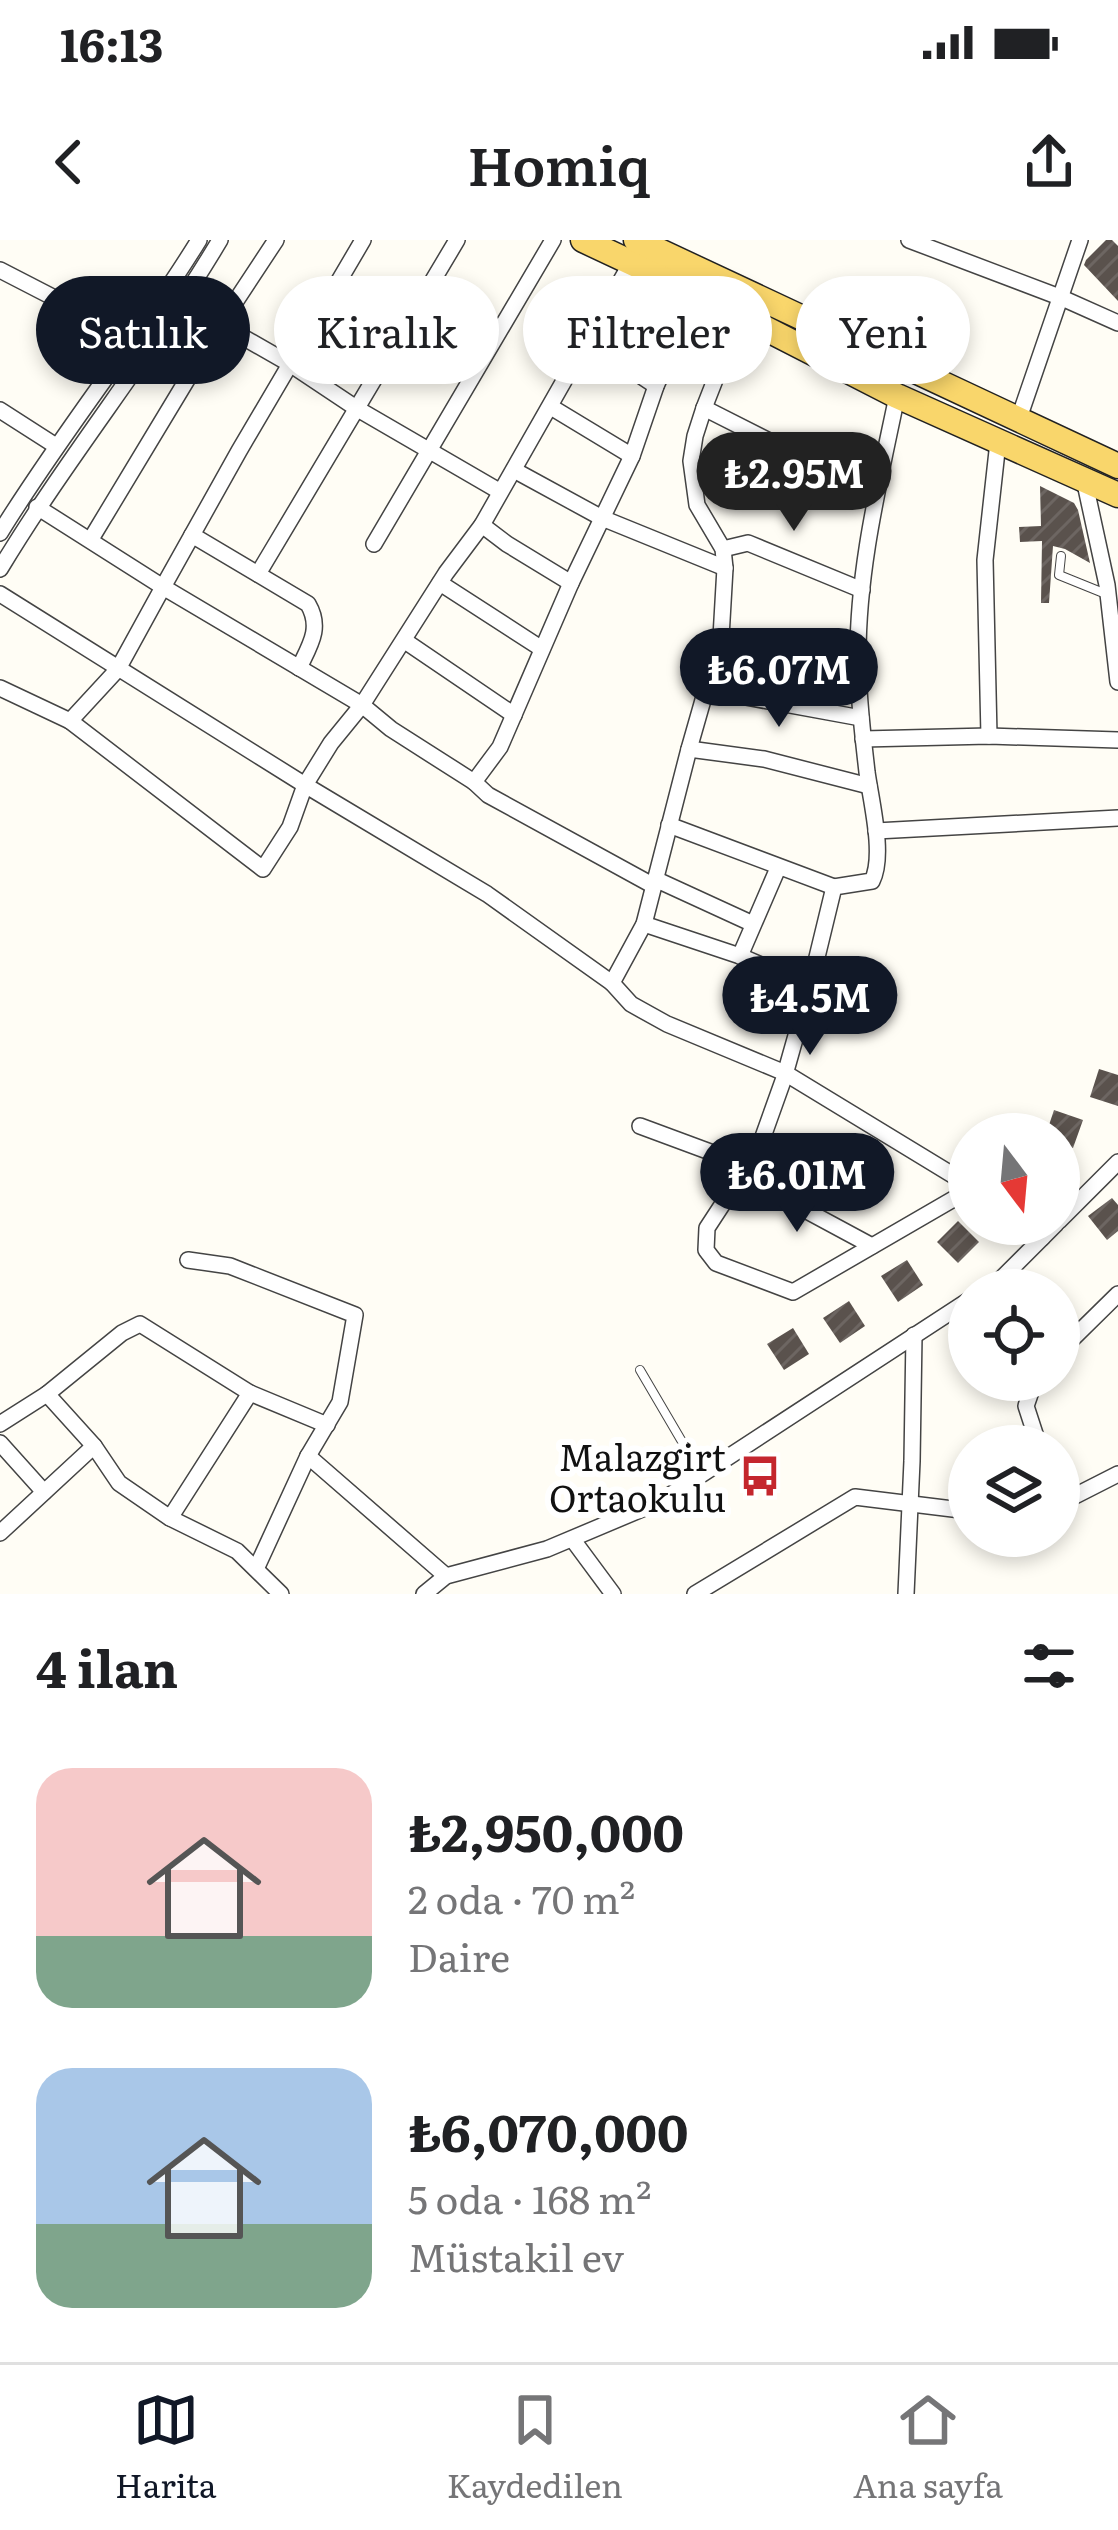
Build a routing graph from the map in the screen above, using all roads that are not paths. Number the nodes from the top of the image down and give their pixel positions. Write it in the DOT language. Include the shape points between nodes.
graph roads {
  1 [pos="220,240"];
  2 [pos="276,240"];
  3 [pos="363,240"];
  4 [pos="457,240"];
  5 [pos="553,240"];
  6 [pos="583,240"];
  7 [pos="1080,240"];
  8 [pos="195,241"];
  9 [pos="916,241"];
  10 [pos="634,251"];
  11 [pos="0,270"];
  12 [pos="175,276"];
  13 [pos="198,276"];
  14 [pos="342,276"];
  15 [pos="670,276"];
  16 [pos="250,279"];
  17 [pos="36,289"];
  18 [pos="1062,298"];
  19 [pos="1118,323"];
  20 [pos="772,332"];
  21 [pos="100,384"];
  22 [pos="125,384"];
  23 [pos="184,384"];
  24 [pos="279,384"];
  25 [pos="320,384"];
  26 [pos="562,384"];
  27 [pos="653,384"];
  28 [pos="713,384"];
  29 [pos="656,386"];
  30 [pos="897,396"];
  31 [pos="550,407"];
  32 [pos="356,408"];
  33 [pos="704,408"];
  34 [pos="0,410"];
  35 [pos="1019,418"];
  36 [pos="998,442"];
  37 [pos="56,446"];
  38 [pos="431,450"];
  39 [pos="632,456"];
  40 [pos="1118,466"];
  41 [pos="514,470"];
  42 [pos="1084,479"];
  43 [pos="878,484"];
  44 [pos="499,491"];
  45 [pos="1118,495"];
  46 [pos="38,507"];
  47 [pos="602,518"];
  48 [pos="482,525"];
  49 [pos="0,533"];
  50 [pos="192,535"];
  51 [pos="91,539"];
  52 [pos="374,544"];
  53 [pos="723,549"];
  54 [pos="1061,556"];
  55 [pos="725,568"];
  56 [pos="0,569"];
  57 [pos="258,574"];
  58 [pos="440,583"];
  59 [pos="571,583"];
  60 [pos="164,587"];
  61 [pos="862,590"];
  62 [pos="1111,590"];
  63 [pos="0,594"];
  64 [pos="405,641"];
  65 [pos="542,649"];
  66 [pos="1116,660"];
  67 [pos="299,668"];
  68 [pos="118,669"];
  69 [pos="1118,682"];
  70 [pos="0,688"];
  71 [pos="708,690"];
  72 [pos="362,706"];
  73 [pos="514,716"];
  74 [pos="861,718"];
  75 [pos="70,721"];
  76 [pos="989,736"];
  77 [pos="863,739"];
  78 [pos="1118,740"];
  79 [pos="688,749"];
  80 [pos="474,782"];
  81 [pos="305,785"];
  82 [pos="869,786"];
  83 [pos="1118,818"];
  84 [pos="669,824"];
  85 [pos="876,832"];
  86 [pos="778,868"];
  87 [pos="654,883"];
  88 [pos="834,887"];
  89 [pos="644,924"];
  90 [pos="753,924"];
  91 [pos="740,956"];
  92 [pos="612,983"];
  93 [pos="810,986"];
  94 [pos="785,1072"];
  95 [pos="640,1126"];
  96 [pos="1118,1162"];
  97 [pos="744,1173"];
  98 [pos="948,1174"];
  99 [pos="948,1200"];
  100 [pos="1080,1200"];
  101 [pos="1035,1245"];
  102 [pos="872,1246"];
  103 [pos="188,1260"];
  104 [pos="1011,1269"];
  105 [pos="1118,1294"];
  106 [pos="948,1313"];
  107 [pos="1080,1331"];
  108 [pos="914,1335"];
  109 [pos="640,1370"];
  110 [pos="250,1393"];
  111 [pos="47,1394"];
  112 [pos="0,1424"];
  113 [pos="327,1425"];
  114 [pos="0,1443"];
  115 [pos="94,1446"];
  116 [pos="308,1456"];
  117 [pos="701,1474"];
  118 [pos="1118,1474"];
  119 [pos="44,1492"];
  120 [pos="1080,1493"];
  121 [pos="910,1504"];
  122 [pos="948,1509"];
  123 [pos="170,1518"];
  124 [pos="0,1533"];
  125 [pos="573,1540"];
  126 [pos="256,1569"];
  127 [pos="446,1576"];
  128 [pos="278,1593"];
  129 [pos="424,1594"];
  130 [pos="614,1594"];
  131 [pos="695,1594"];
  132 [pos="906,1594"];
  1 -- 13 [label="street"];
  2 -- 16 [label="street"];
  3 -- 14 [label="street"];
  4 -- 32 [label="street"];
  5 -- 38 [label="street"];
  6 -- 10 [label="main road"];
  7 -- 18 [label="street"];
  8 -- 12 [label="street"];
  9 -- 18 [label="street"];
  10 -- 15 [label="main road"];
  10 -- 35 [label="main road"];
  11 -- 17 [label="street"];
  18 -- 19 [label="street"];
  18 -- 35 [label="street"];
  20 -- 30 [label="main road"];
  21 -- 37 [label="street"];
  22 -- 46 [label="street"];
  23 -- 51 [label="street"];
  24 -- 50 [label="street"];
  25 -- 32 [label="street"];
  26 -- 31 [label="street"];
  27 -- 29 [label="street"];
  28 -- 33 [label="street"];
  29 -- 39 [label="street"];
  30 -- 36 [label="main road"];
  30 -- 43 [label="street"];
  31 -- 39 [label="street"];
  31 -- 41 [label="street"];
  32 -- 38 [label="street"];
  32 -- 57 [label="street"];
  33 -- 43 [label="street"];
  33 -- 53 [label="street" via="692,484"];
  34 -- 37 [label="street"];
  35 -- 40 [label="main road"];
  36 -- 42 [label="main road"];
  36 -- 76 [label="street" via="985,560"];
  37 -- 49 [label="street"];
  38 -- 44 [label="street"];
  38 -- 52 [label="street"];
  39 -- 47 [label="street"];
  41 -- 44 [label="street"];
  41 -- 47 [label="street"];
  42 -- 45 [label="main road"];
  42 -- 62 [label="street"];
  43 -- 61 [label="street"];
  44 -- 48 [label="street"];
  46 -- 51 [label="street"];
  46 -- 56 [label="street"];
  47 -- 55 [label="street"];
  47 -- 59 [label="street"];
  48 -- 58 [label="street"];
  48 -- 59 [label="street"];
  50 -- 57 [label="street"];
  50 -- 60 [label="street"];
  51 -- 60 [label="street"];
  53 -- 55 [label="street"];
  53 -- 61 [label="street" via="748,543"];
  54 -- 62 [label="lane" via="1059,575"];
  55 -- 71 [label="street"];
  57 -- 67 [label="street" via="304,599 314,614 315,636"];
  58 -- 64 [label="street"];
  58 -- 65 [label="street"];
  59 -- 65 [label="street"];
  60 -- 67 [label="street"];
  60 -- 68 [label="street"];
  61 -- 74 [label="street"];
  62 -- 66 [label="street"];
  63 -- 68 [label="street"];
  64 -- 72 [label="street"];
  64 -- 73 [label="street"];
  65 -- 73 [label="street"];
  66 -- 69 [label="street"];
  67 -- 72 [label="street"];
  68 -- 75 [label="street"];
  68 -- 81 [label="street"];
  70 -- 75 [label="street"];
  71 -- 74 [label="street"];
  71 -- 79 [label="street"];
  72 -- 80 [label="street"];
  72 -- 81 [label="street"];
  73 -- 80 [label="street"];
  74 -- 77 [label="street"];
  75 -- 81 [label="street" via="263,869"];
  76 -- 77 [label="street"];
  76 -- 78 [label="street"];
  77 -- 82 [label="street"];
  79 -- 82 [label="street" via="764,758"];
  79 -- 84 [label="street"];
  80 -- 87 [label="street"];
  81 -- 92 [label="street" via="487,894"];
  82 -- 85 [label="street"];
  83 -- 85 [label="street"];
  84 -- 86 [label="street"];
  84 -- 87 [label="street"];
  85 -- 88 [label="street" via="872,881"];
  86 -- 88 [label="street"];
  86 -- 90 [label="street"];
  87 -- 89 [label="street"];
  87 -- 90 [label="street"];
  88 -- 93 [label="street"];
  89 -- 91 [label="street"];
  89 -- 92 [label="street"];
  90 -- 91 [label="street"];
  91 -- 93 [label="street"];
  92 -- 94 [label="street" via="667,1024"];
  93 -- 94 [label="street"];
  94 -- 97 [label="street"];
  94 -- 98 [label="street"];
  95 -- 97 [label="street"];
  96 -- 100 [label="street"];
  97 -- 102 [label="street"];
  97 -- 102 [label="street" via="707,1228 706,1250 716,1263 794,1292"];
  99 -- 102 [label="street"];
  101 -- 104 [label="street"];
  103 -- 113 [label="street" via="230,1266 355,1315 340,1402"];
  105 -- 107 [label="street"];
  106 -- 108 [label="street"];
  108 -- 117 [label="street"];
  108 -- 121 [label="street"];
  109 -- 117 [label="lane"];
  110 -- 111 [label="street" via="140,1324"];
  110 -- 113 [label="street"];
  110 -- 123 [label="street"];
  111 -- 112 [label="street"];
  111 -- 115 [label="street"];
  113 -- 116 [label="street"];
  114 -- 119 [label="street"];
  115 -- 119 [label="street"];
  115 -- 123 [label="street" via="118,1483"];
  116 -- 126 [label="street"];
  116 -- 127 [label="street"];
  117 -- 125 [label="street"];
  118 -- 120 [label="street"];
  119 -- 124 [label="street"];
  121 -- 122 [label="street"];
  121 -- 131 [label="street" via="855,1497"];
  121 -- 132 [label="street"];
  123 -- 126 [label="street"];
  125 -- 127 [label="street"];
  125 -- 130 [label="street"];
  126 -- 128 [label="street"];
  127 -- 129 [label="street"];
}
